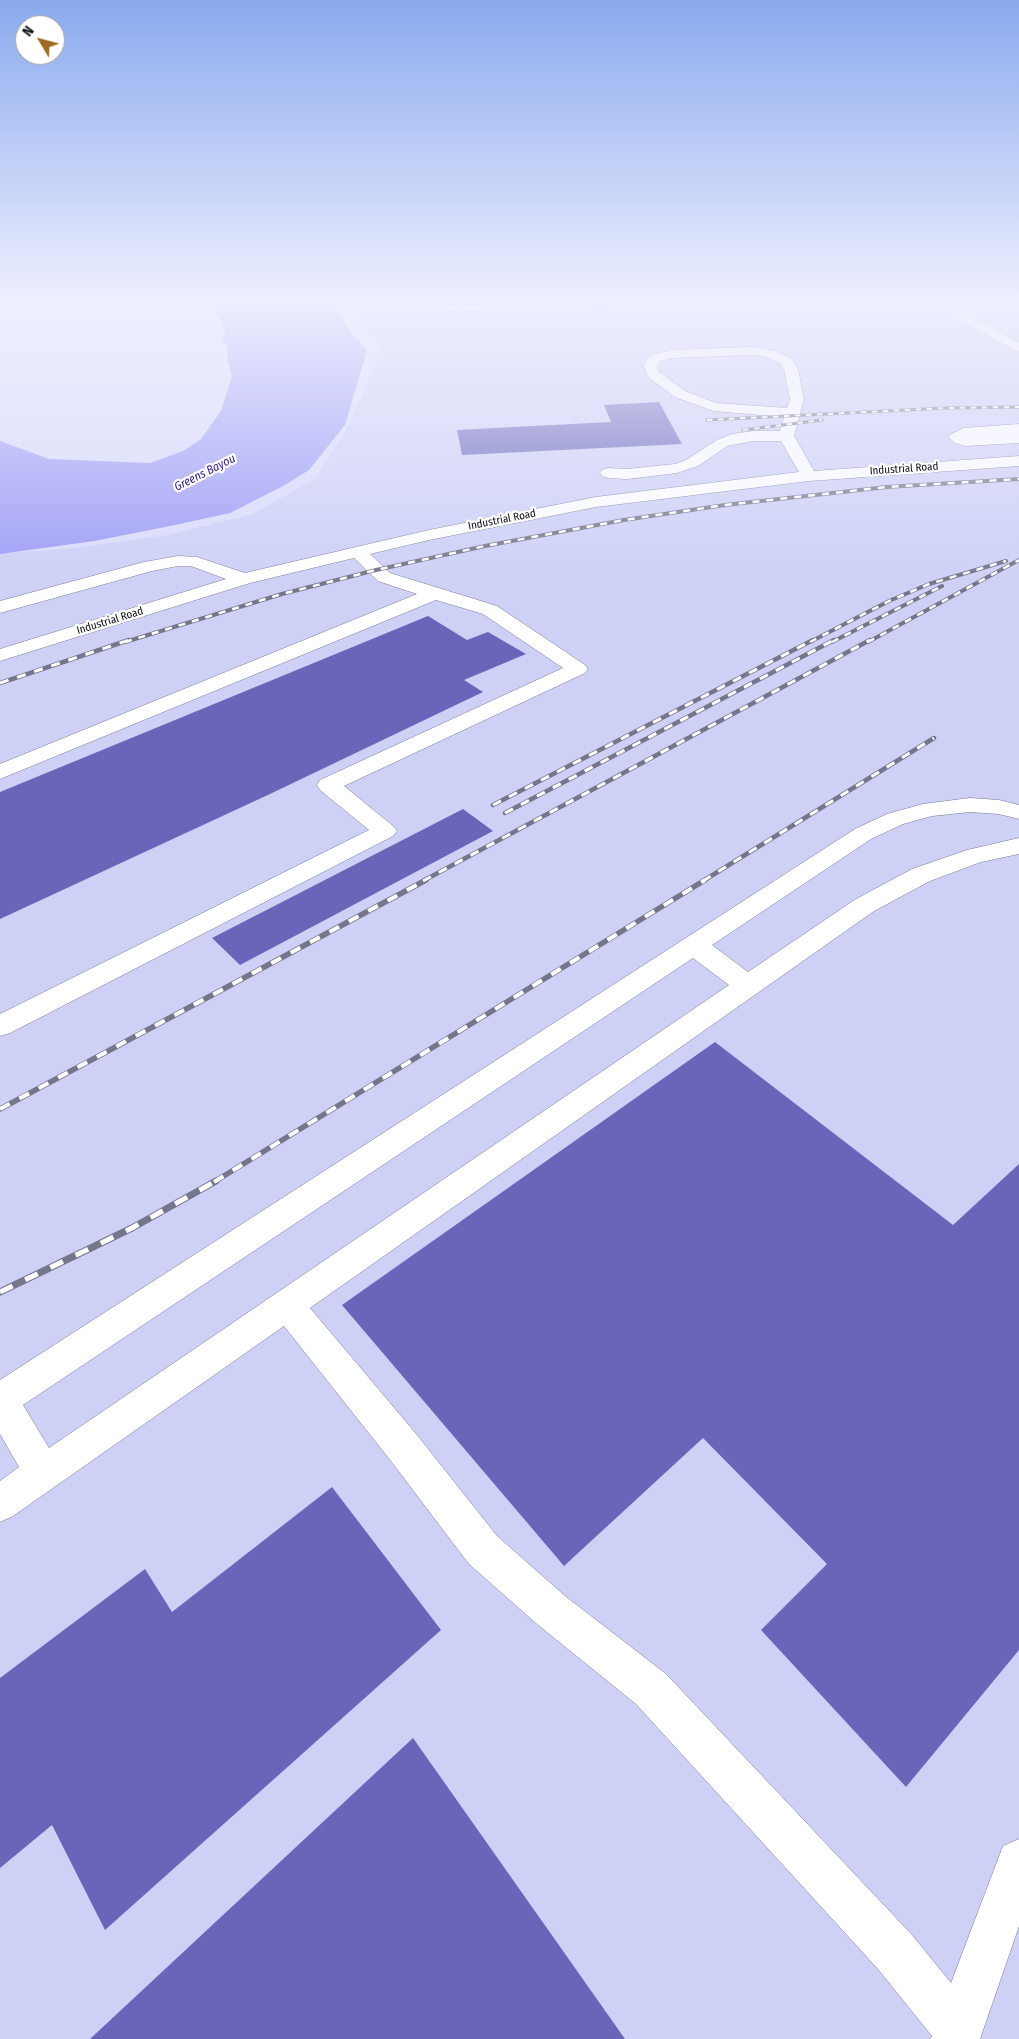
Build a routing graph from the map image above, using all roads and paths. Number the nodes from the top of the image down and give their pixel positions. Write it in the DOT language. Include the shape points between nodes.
graph roads {
  1 [pos="683,395"];
  2 [pos="796,395"];
  3 [pos="793,413"];
  4 [pos="1019,428"];
  5 [pos="786,436"];
  6 [pos="1019,438"];
  7 [pos="1019,461"];
  8 [pos="608,474"];
  9 [pos="809,476"];
  10 [pos="359,553"];
  11 [pos="244,579"];
  12 [pos="434,594"];
  13 [pos="0,607"];
  14 [pos="0,655"];
  15 [pos="0,772"];
  16 [pos="1019,812"];
  17 [pos="1019,846"];
  18 [pos="695,946"];
  19 [pos="747,985"];
  20 [pos="0,1026"];
  21 [pos="287,1305"];
  22 [pos="0,1400"];
  23 [pos="44,1473"];
  24 [pos="0,1503"];
  25 [pos="1019,1862"];
  26 [pos="957,2035"];
  1 -- 3 [label="street" via="714,407"];
  2 -- 3 [label="street"];
  3 -- 5 [label="street"];
  4 -- 6 [label="street" via="964,433 956,437 965,441"];
  5 -- 8 [label="street" via="732,439 692,463 677,468"];
  5 -- 9 [label="street"];
  7 -- 9 [label="street, Industrial Road"];
  9 -- 10 [label="street, Industrial Road" via="596,502 429,535"];
  10 -- 11 [label="street, Industrial Road"];
  10 -- 12 [label="street" via="384,576"];
  11 -- 13 [label="street" via="206,565 178,561"];
  11 -- 14 [label="street, Industrial Road"];
  12 -- 15 [label="street"];
  12 -- 20 [label="street" via="490,610 578,669 328,785 385,831"];
  16 -- 18 [label="street" via="970,804 931,809 895,819 863,834"];
  17 -- 19 [label="street" via="975,856 921,875 865,905"];
  18 -- 19 [label="street"];
  18 -- 22 [label="street"];
  19 -- 21 [label="street"];
  21 -- 23 [label="street"];
  21 -- 26 [label="street" via="483,1550 551,1610 651,1689 895,1952"];
  22 -- 23 [label="street"];
  23 -- 24 [label="street"];
  25 -- 26 [label="street"];
}
